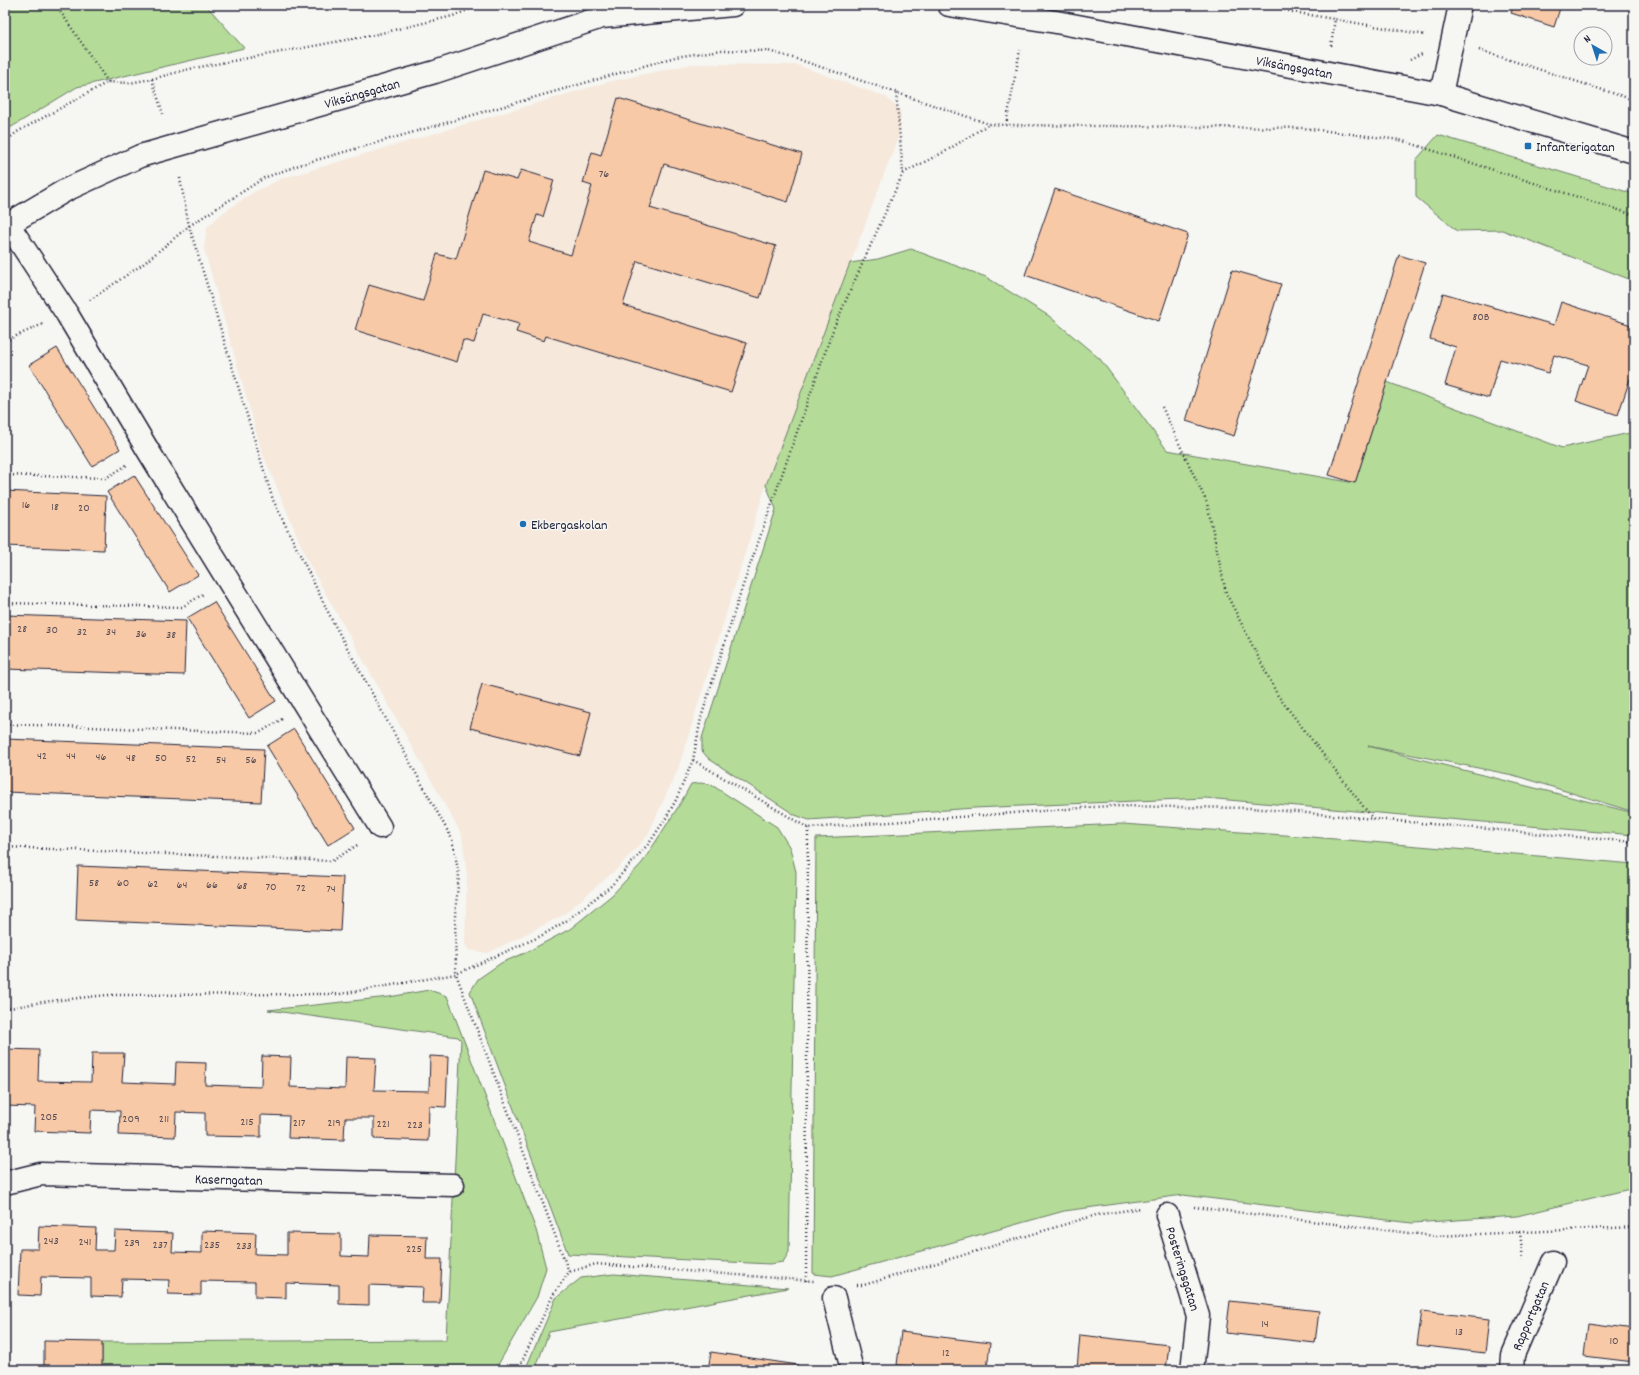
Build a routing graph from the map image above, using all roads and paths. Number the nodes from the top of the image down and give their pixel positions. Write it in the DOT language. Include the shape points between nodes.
graph roads {
  1 [pos="56,5"];
  2 [pos="480,5"];
  3 [pos="733,5"];
  4 [pos="949,5"];
  5 [pos="1460,5"];
  6 [pos="599,11"];
  7 [pos="1335,19"];
  8 [pos="1331,47"];
  9 [pos="1020,50"];
  10 [pos="1427,50"];
  11 [pos="1406,61"];
  12 [pos="152,79"];
  13 [pos="108,82"];
  14 [pos="896,92"];
  15 [pos="1440,94"];
  16 [pos="163,114"];
  17 [pos="989,124"];
  18 [pos="1006,125"];
  19 [pos="5,142"];
  20 [pos="1634,152"];
  21 [pos="902,173"];
  22 [pos="180,178"];
  23 [pos="1634,215"];
  24 [pos="6,225"];
  25 [pos="190,226"];
  26 [pos="67,314"];
  27 [pos="5,341"];
  28 [pos="1162,407"];
  29 [pos="149,452"];
  30 [pos="5,474"];
  31 [pos="228,580"];
  32 [pos="5,603"];
  33 [pos="305,705"];
  34 [pos="5,724"];
  35 [pos="692,760"];
  36 [pos="1374,819"];
  37 [pos="380,827"];
  38 [pos="808,828"];
  39 [pos="1634,842"];
  40 [pos="5,847"];
  41 [pos="456,974"];
  42 [pos="5,1009"];
  43 [pos="5,1183"];
  44 [pos="453,1185"];
  45 [pos="1167,1215"];
  46 [pos="1634,1227"];
  47 [pos="1520,1232"];
  48 [pos="1553,1262"];
  49 [pos="569,1272"];
  50 [pos="834,1298"];
  51 [pos="518,1370"];
  52 [pos="852,1370"];
  53 [pos="1192,1370"];
  54 [pos="1512,1370"];
  1 -- 13 [label="path"];
  2 -- 12 [label="path" via="453,16 373,35 189,69"];
  3 -- 6 [label="street, Viksängsgatan"];
  4 -- 15 [label="street, Viksängsgatan" via="1056,22"];
  5 -- 15 [label="street"];
  6 -- 24 [label="street, Viksängsgatan" via="435,72 140,156 66,190"];
  7 -- 8 [label="path"];
  9 -- 18 [label="path"];
  10 -- 11 [label="path"];
  12 -- 13 [label="path" via="129,83"];
  12 -- 16 [label="path"];
  13 -- 19 [label="path" via="18,132"];
  14 -- 17 [label="path"];
  14 -- 21 [label="path"];
  14 -- 25 [label="path" via="768,51 745,49 675,56 300,165 264,178"];
  15 -- 20 [label="street, Viksängsgatan"];
  17 -- 18 [label="path"];
  17 -- 21 [label="path" via="946,151"];
  18 -- 23 [label="path" via="1303,128 1400,140"];
  21 -- 35 [label="path" via="834,327 741,591 701,718"];
  22 -- 25 [label="path"];
  24 -- 26 [label="street"];
  25 -- 26 [label="path" via="143,264"];
  25 -- 41 [label="path" via="273,500 334,624 452,839 459,875 455,914"];
  26 -- 27 [label="path"];
  26 -- 29 [label="street"];
  28 -- 36 [label="path" via="1207,503 1226,593 1278,696"];
  29 -- 30 [label="path" via="106,478"];
  29 -- 31 [label="street"];
  31 -- 32 [label="path" via="182,607"];
  31 -- 33 [label="street"];
  33 -- 34 [label="path" via="260,733"];
  33 -- 37 [label="street"];
  35 -- 38 [label="path"];
  35 -- 41 [label="path" via="666,818 650,842 611,886 578,913 541,936"];
  36 -- 38 [label="path" via="1251,808 1109,806"];
  36 -- 39 [label="path"];
  37 -- 40 [label="path" via="356,847 332,861"];
  38 -- 49 [label="path" via="806,1281 596,1264"];
  41 -- 42 [label="path" via="340,994 107,995"];
  41 -- 49 [label="path"];
  43 -- 44 [label="street, Kaserngatan" via="41,1174"];
  45 -- 53 [label="street, Posteringsgatan" via="1198,1316"];
  46 -- 47 [label="path"];
  48 -- 54 [label="street, Rapportgatan" via="1514,1355"];
  49 -- 51 [label="path" via="553,1296"];
  50 -- 52 [label="street"];
}
